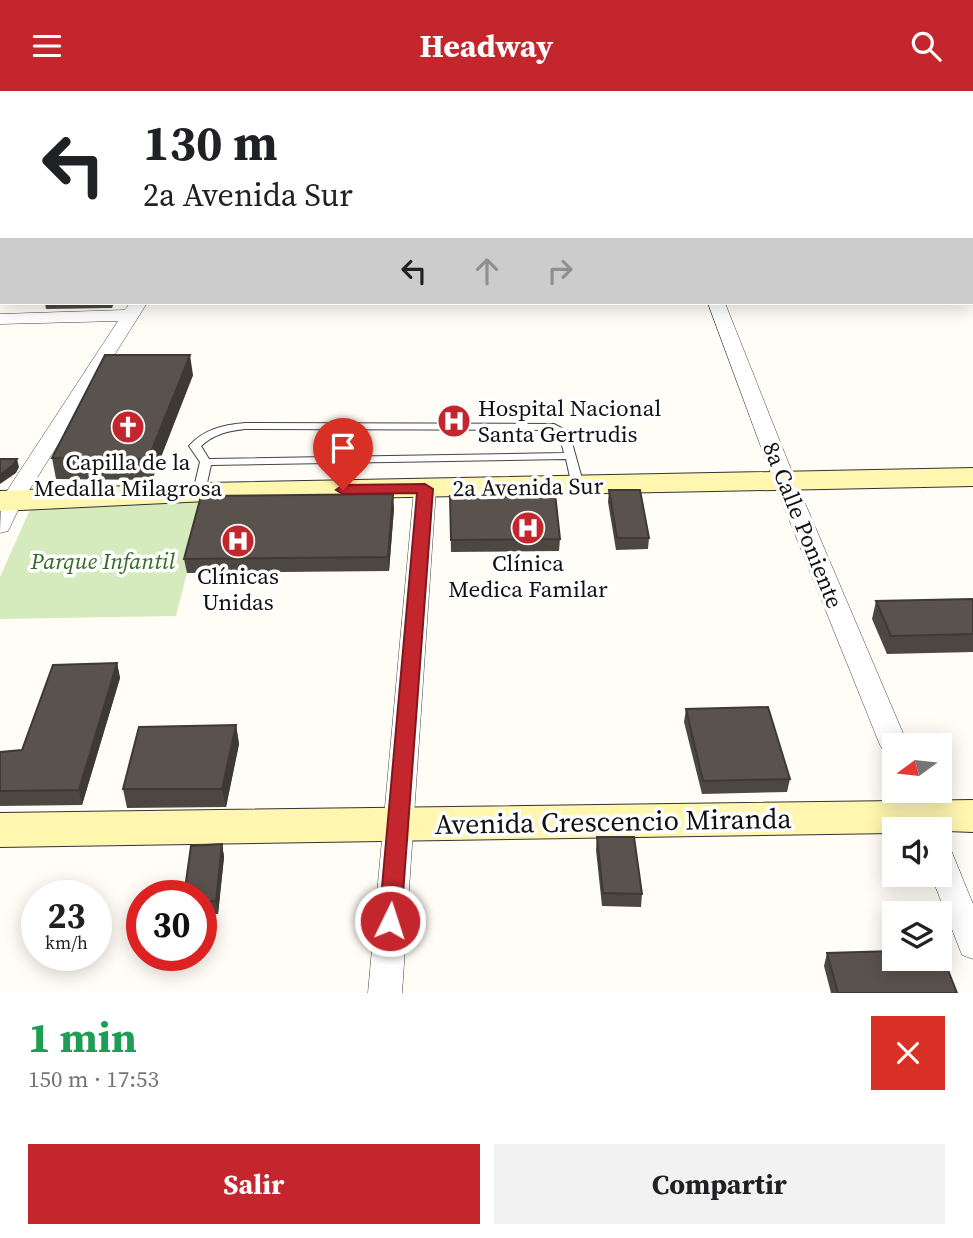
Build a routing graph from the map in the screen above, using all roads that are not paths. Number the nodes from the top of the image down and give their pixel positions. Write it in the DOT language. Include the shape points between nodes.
graph roads {
  1 [pos="717,305"];
  2 [pos="134,309"];
  3 [pos="0,319"];
  4 [pos="570,456"];
  5 [pos="206,462"];
  6 [pos="973,477"];
  7 [pos="785,482"];
  8 [pos="578,486"];
  9 [pos="425,489"];
  10 [pos="199,492"];
  11 [pos="4,509"];
  12 [pos="889,733"];
  13 [pos="922,813"];
  14 [pos="973,816"];
  15 [pos="397,824"];
  16 [pos="0,830"];
  17 [pos="951,887"];
  18 [pos="973,945"];
  19 [pos="385,993"];
  1 -- 7 [label="street, 8a Calle Poniente"];
  2 -- 3 [label="street"];
  2 -- 11 [label="street"];
  4 -- 5 [label="lane"];
  4 -- 5 [label="lane" via="564,432 554,427 245,426 203,436 195,446"];
  4 -- 8 [label="lane"];
  5 -- 10 [label="lane"];
  6 -- 7 [label="main road, 2a Avenida Sur"];
  7 -- 8 [label="main road, 2a Avenida Sur"];
  7 -- 12 [label="street, 8a Calle Poniente"];
  8 -- 9 [label="main road, 2a Avenida Sur"];
  9 -- 10 [label="main road, 2a Avenida Sur"];
  9 -- 15 [label="street"];
  10 -- 11 [label="main road, 2a Avenida Sur"];
  13 -- 14 [label="main road, Avenida Crescencio Miranda"];
  13 -- 15 [label="main road, Avenida Crescencio Miranda"];
  15 -- 16 [label="main road, Avenida Crescencio Miranda"];
  15 -- 19 [label="street"];
  17 -- 18 [label="street"];
}
